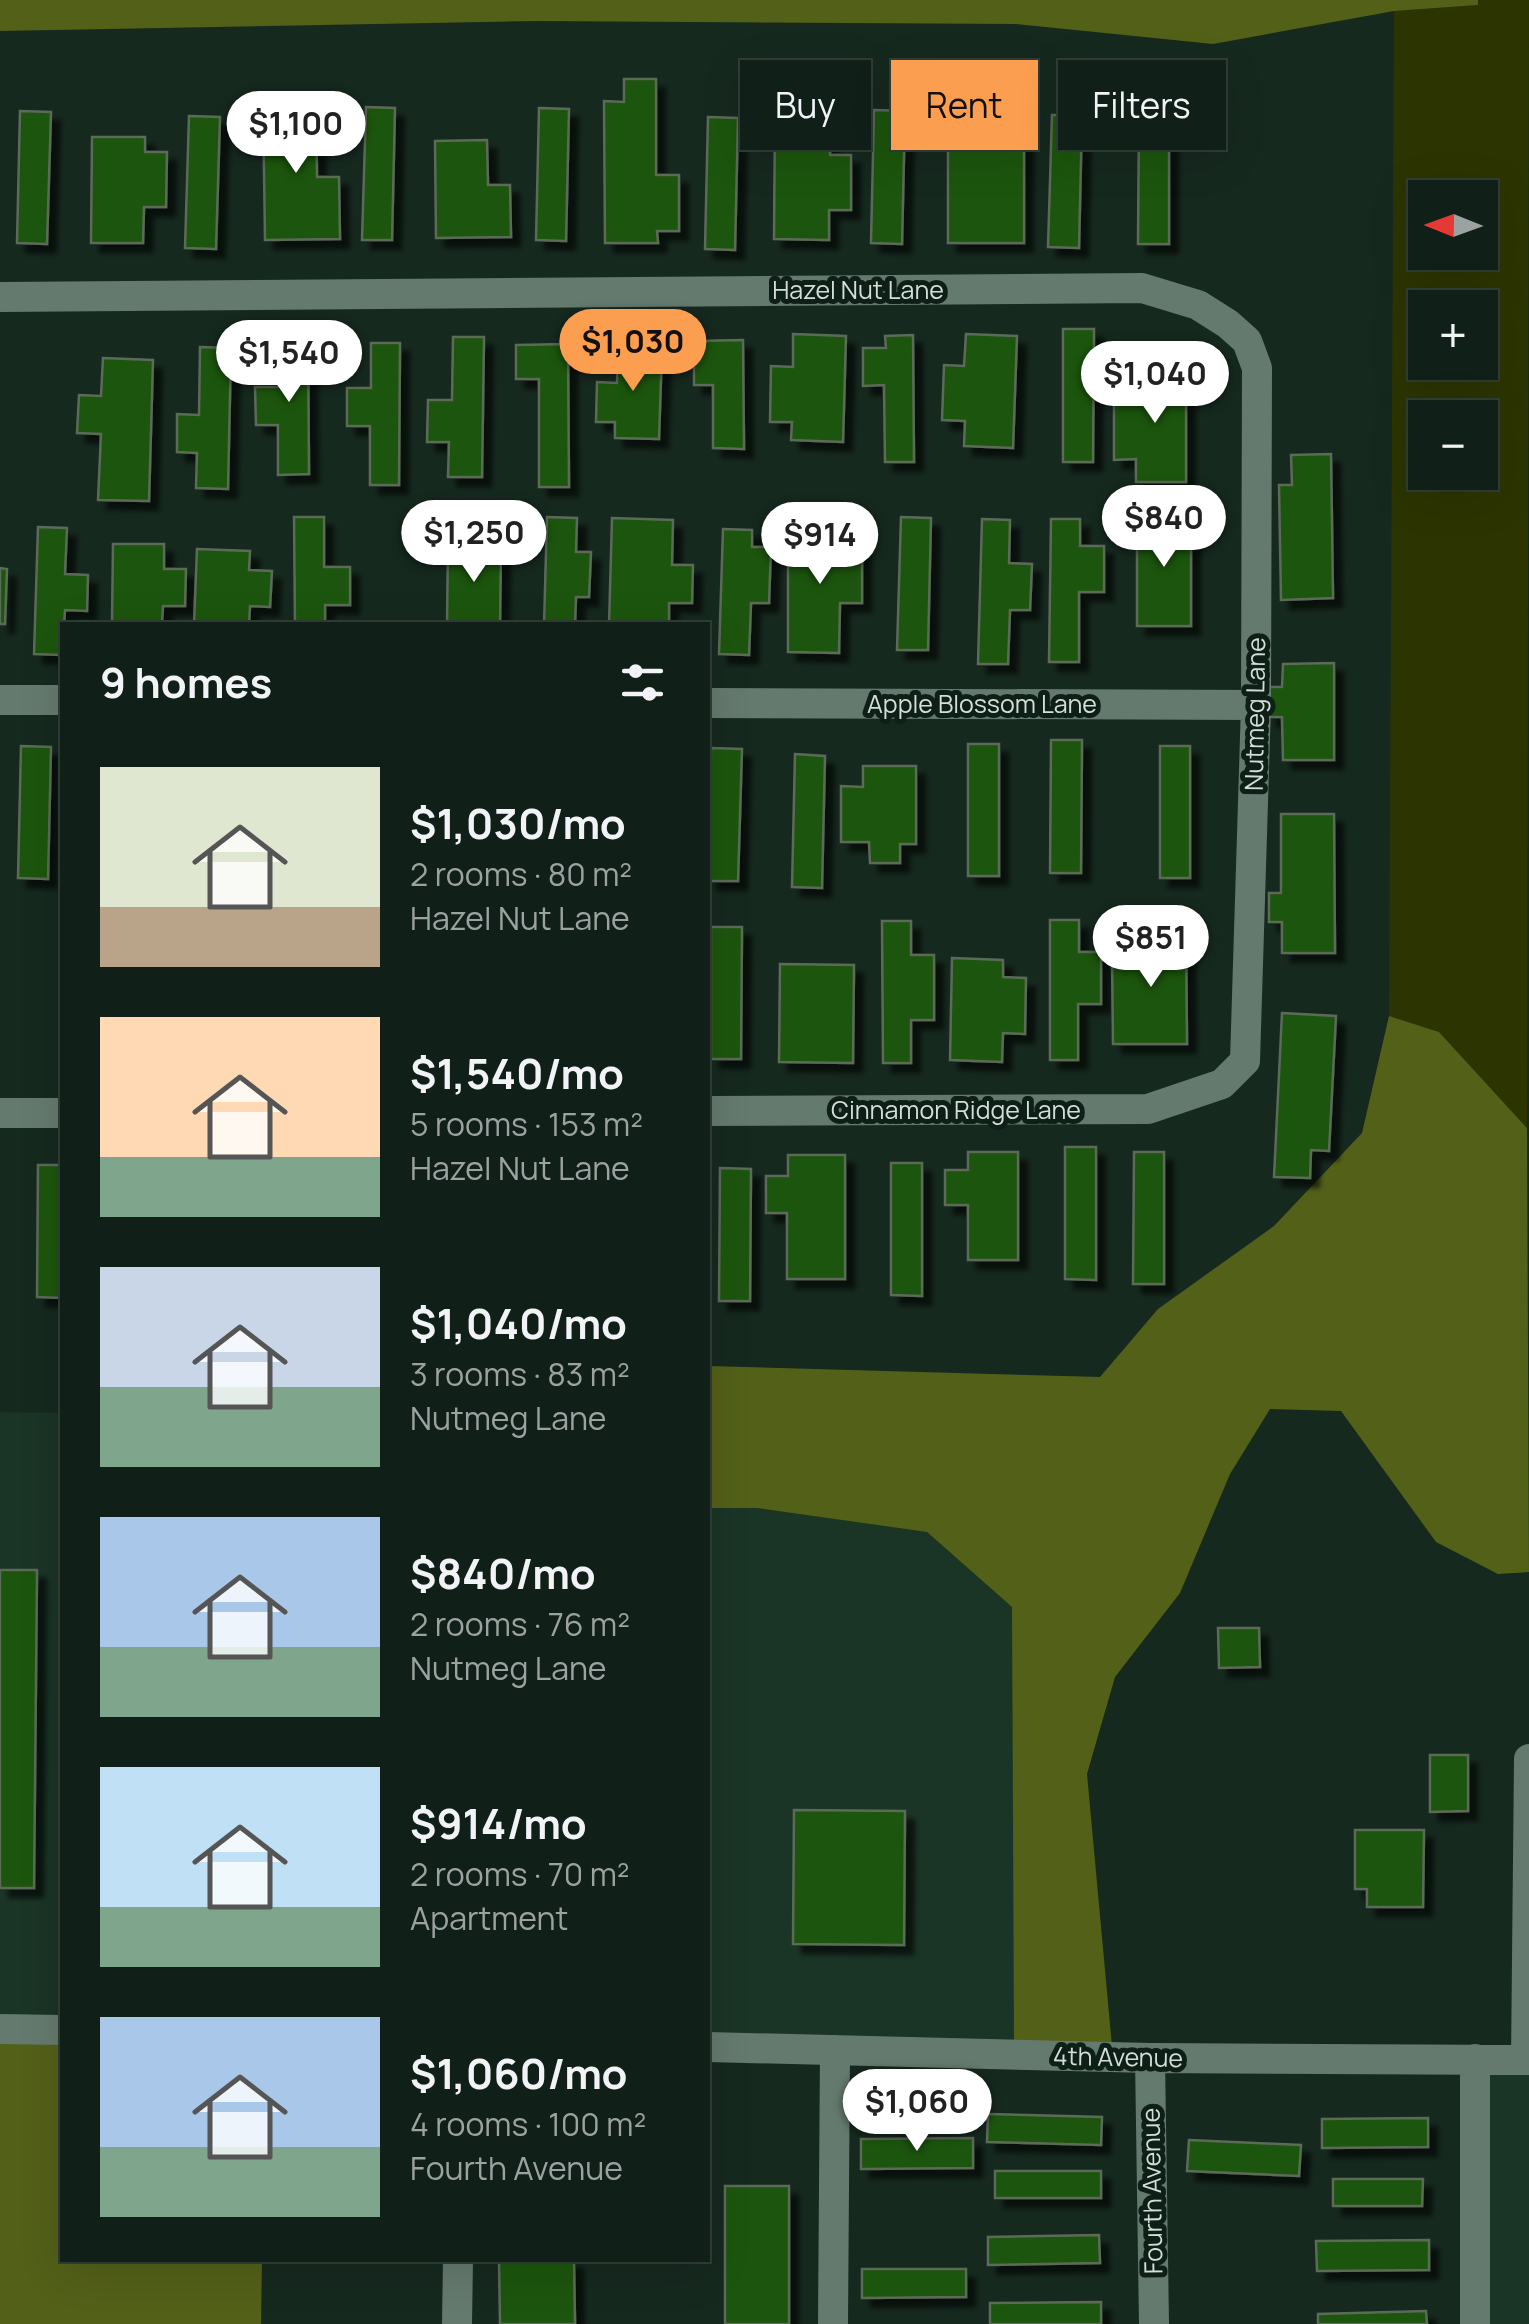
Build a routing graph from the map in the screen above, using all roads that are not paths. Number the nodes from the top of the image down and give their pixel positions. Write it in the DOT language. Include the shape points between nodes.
graph roads {
  1 [pos="0,296"];
  2 [pos="1228,324"];
  3 [pos="0,700"];
  4 [pos="60,700"];
  5 [pos="710,702"];
  6 [pos="1256,705"];
  7 [pos="1202,1091"];
  8 [pos="710,1111"];
  9 [pos="0,1113"];
  10 [pos="60,1113"];
  11 [pos="1529,1759"];
  12 [pos="0,2029"];
  13 [pos="60,2030"];
  14 [pos="710,2047"];
  15 [pos="835,2050"];
  16 [pos="1150,2058"];
  17 [pos="1475,2059"];
  18 [pos="1528,2060"];
  19 [pos="458,2262"];
  20 [pos="457,2324"];
  21 [pos="834,2324"];
  22 [pos="1154,2324"];
  23 [pos="1474,2324"];
  1 -- 2 [label="street, Hazel Nut Lane" via="1142,288 1198,305"];
  2 -- 6 [label="street, Nutmeg Lane" via="1247,340 1257,368"];
  3 -- 4 [label="street"];
  5 -- 6 [label="street, Apple Blossom Lane"];
  6 -- 7 [label="street, Nutmeg Lane" via="1245,1061 1222,1084"];
  7 -- 8 [label="street, Cinnamon Ridge Lane" via="1148,1110"];
  9 -- 10 [label="street"];
  11 -- 18 [label="street"];
  12 -- 13 [label="street"];
  14 -- 15 [label="street, 4th Avenue"];
  15 -- 16 [label="street, 4th Avenue"];
  15 -- 21 [label="street"];
  16 -- 17 [label="street, 4th Avenue"];
  16 -- 22 [label="street, Fourth Avenue"];
  17 -- 18 [label="street, 4th Avenue"];
  17 -- 23 [label="street"];
  19 -- 20 [label="street"];
}
